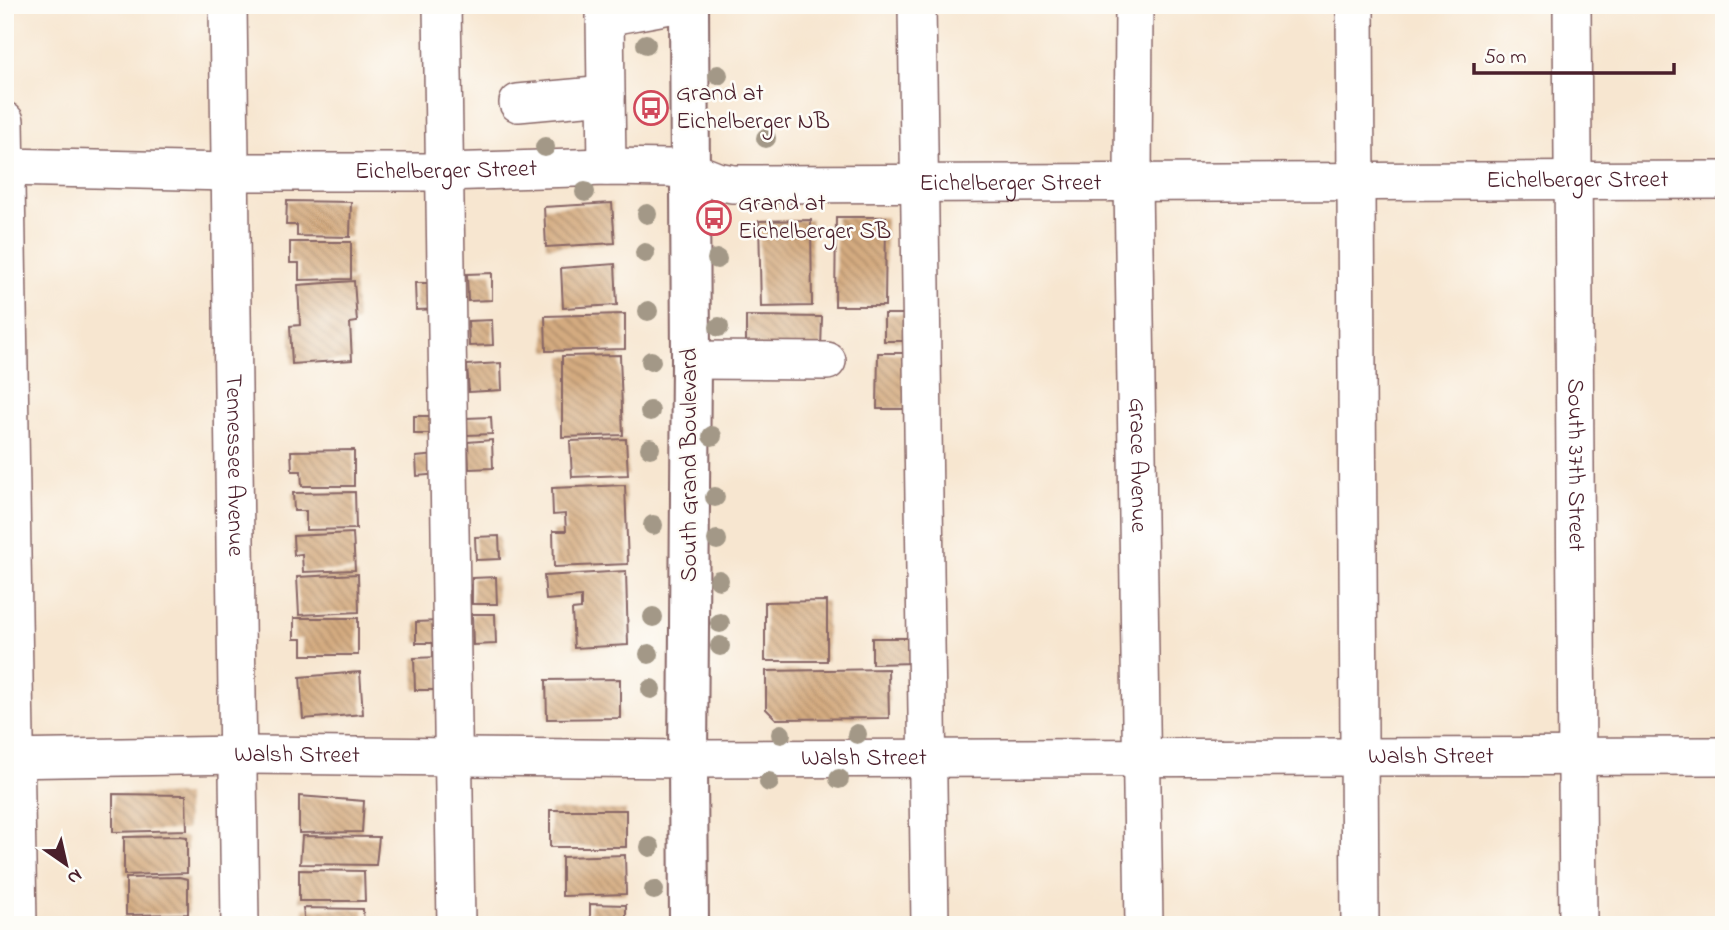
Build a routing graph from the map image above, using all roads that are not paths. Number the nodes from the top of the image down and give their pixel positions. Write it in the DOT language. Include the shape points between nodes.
graph roads {
  1 [pos="228,5"];
  2 [pos="442,5"];
  3 [pos="670,5"];
  4 [pos="689,5"];
  5 [pos="917,5"];
  6 [pos="1134,5"];
  7 [pos="1355,5"];
  8 [pos="1572,5"];
  9 [pos="606,95"];
  10 [pos="518,103"];
  11 [pos="5,121"];
  12 [pos="5,167"];
  13 [pos="607,167"];
  14 [pos="690,170"];
  15 [pos="229,172"];
  16 [pos="443,172"];
  17 [pos="1572,180"];
  18 [pos="1724,180"];
  19 [pos="1133,182"];
  20 [pos="919,184"];
  21 [pos="1355,184"];
  22 [pos="691,360"];
  23 [pos="827,361"];
  24 [pos="239,755"];
  25 [pos="454,755"];
  26 [pos="1724,756"];
  27 [pos="929,757"];
  28 [pos="1360,757"];
  29 [pos="1578,757"];
  30 [pos="1142,758"];
  31 [pos="10,759"];
  32 [pos="688,759"];
  33 [pos="18,925"];
  34 [pos="240,925"];
  35 [pos="456,925"];
  36 [pos="689,925"];
  37 [pos="930,925"];
  38 [pos="1144,925"];
  39 [pos="1360,925"];
  40 [pos="1578,925"];
  1 -- 15 [label="street, Tennessee Avenue"];
  2 -- 16 [label="street"];
  3 -- 9 [label="street" via="605,17"];
  4 -- 14 [label="main road, South Grand Boulevard"];
  5 -- 20 [label="street"];
  6 -- 19 [label="street, Grace Avenue"];
  7 -- 21 [label="street"];
  8 -- 17 [label="street, South 37th Street"];
  9 -- 10 [label="street"];
  9 -- 13 [label="street"];
  11 -- 12 [label="street"];
  12 -- 15 [label="street, Eichelberger Street"];
  12 -- 31 [label="street"];
  13 -- 14 [label="street, Eichelberger Street"];
  13 -- 16 [label="street, Eichelberger Street"];
  14 -- 20 [label="street, Eichelberger Street" via="733,184"];
  14 -- 22 [label="main road, South Grand Boulevard"];
  15 -- 16 [label="street, Eichelberger Street"];
  15 -- 24 [label="street, Tennessee Avenue"];
  16 -- 25 [label="street"];
  17 -- 18 [label="street, Eichelberger Street"];
  17 -- 21 [label="street, Eichelberger Street"];
  17 -- 29 [label="street, South 37th Street"];
  19 -- 20 [label="street, Eichelberger Street"];
  19 -- 21 [label="street, Eichelberger Street"];
  19 -- 30 [label="street, Grace Avenue"];
  20 -- 27 [label="street"];
  21 -- 28 [label="street"];
  22 -- 23 [label="street"];
  22 -- 32 [label="main road, South Grand Boulevard"];
  24 -- 25 [label="street, Walsh Street"];
  24 -- 31 [label="street, Walsh Street"];
  24 -- 34 [label="street, Tennessee Avenue"];
  25 -- 32 [label="street, Walsh Street"];
  25 -- 35 [label="street"];
  26 -- 29 [label="street, Walsh Street"];
  27 -- 30 [label="street, Walsh Street"];
  27 -- 32 [label="street, Walsh Street"];
  27 -- 37 [label="street"];
  28 -- 29 [label="street, Walsh Street"];
  28 -- 30 [label="street, Walsh Street"];
  28 -- 39 [label="street"];
  29 -- 40 [label="street, South 37th Street"];
  30 -- 38 [label="street, Grace Avenue"];
  31 -- 33 [label="street"];
  32 -- 36 [label="main road, South Grand Boulevard"];
}
